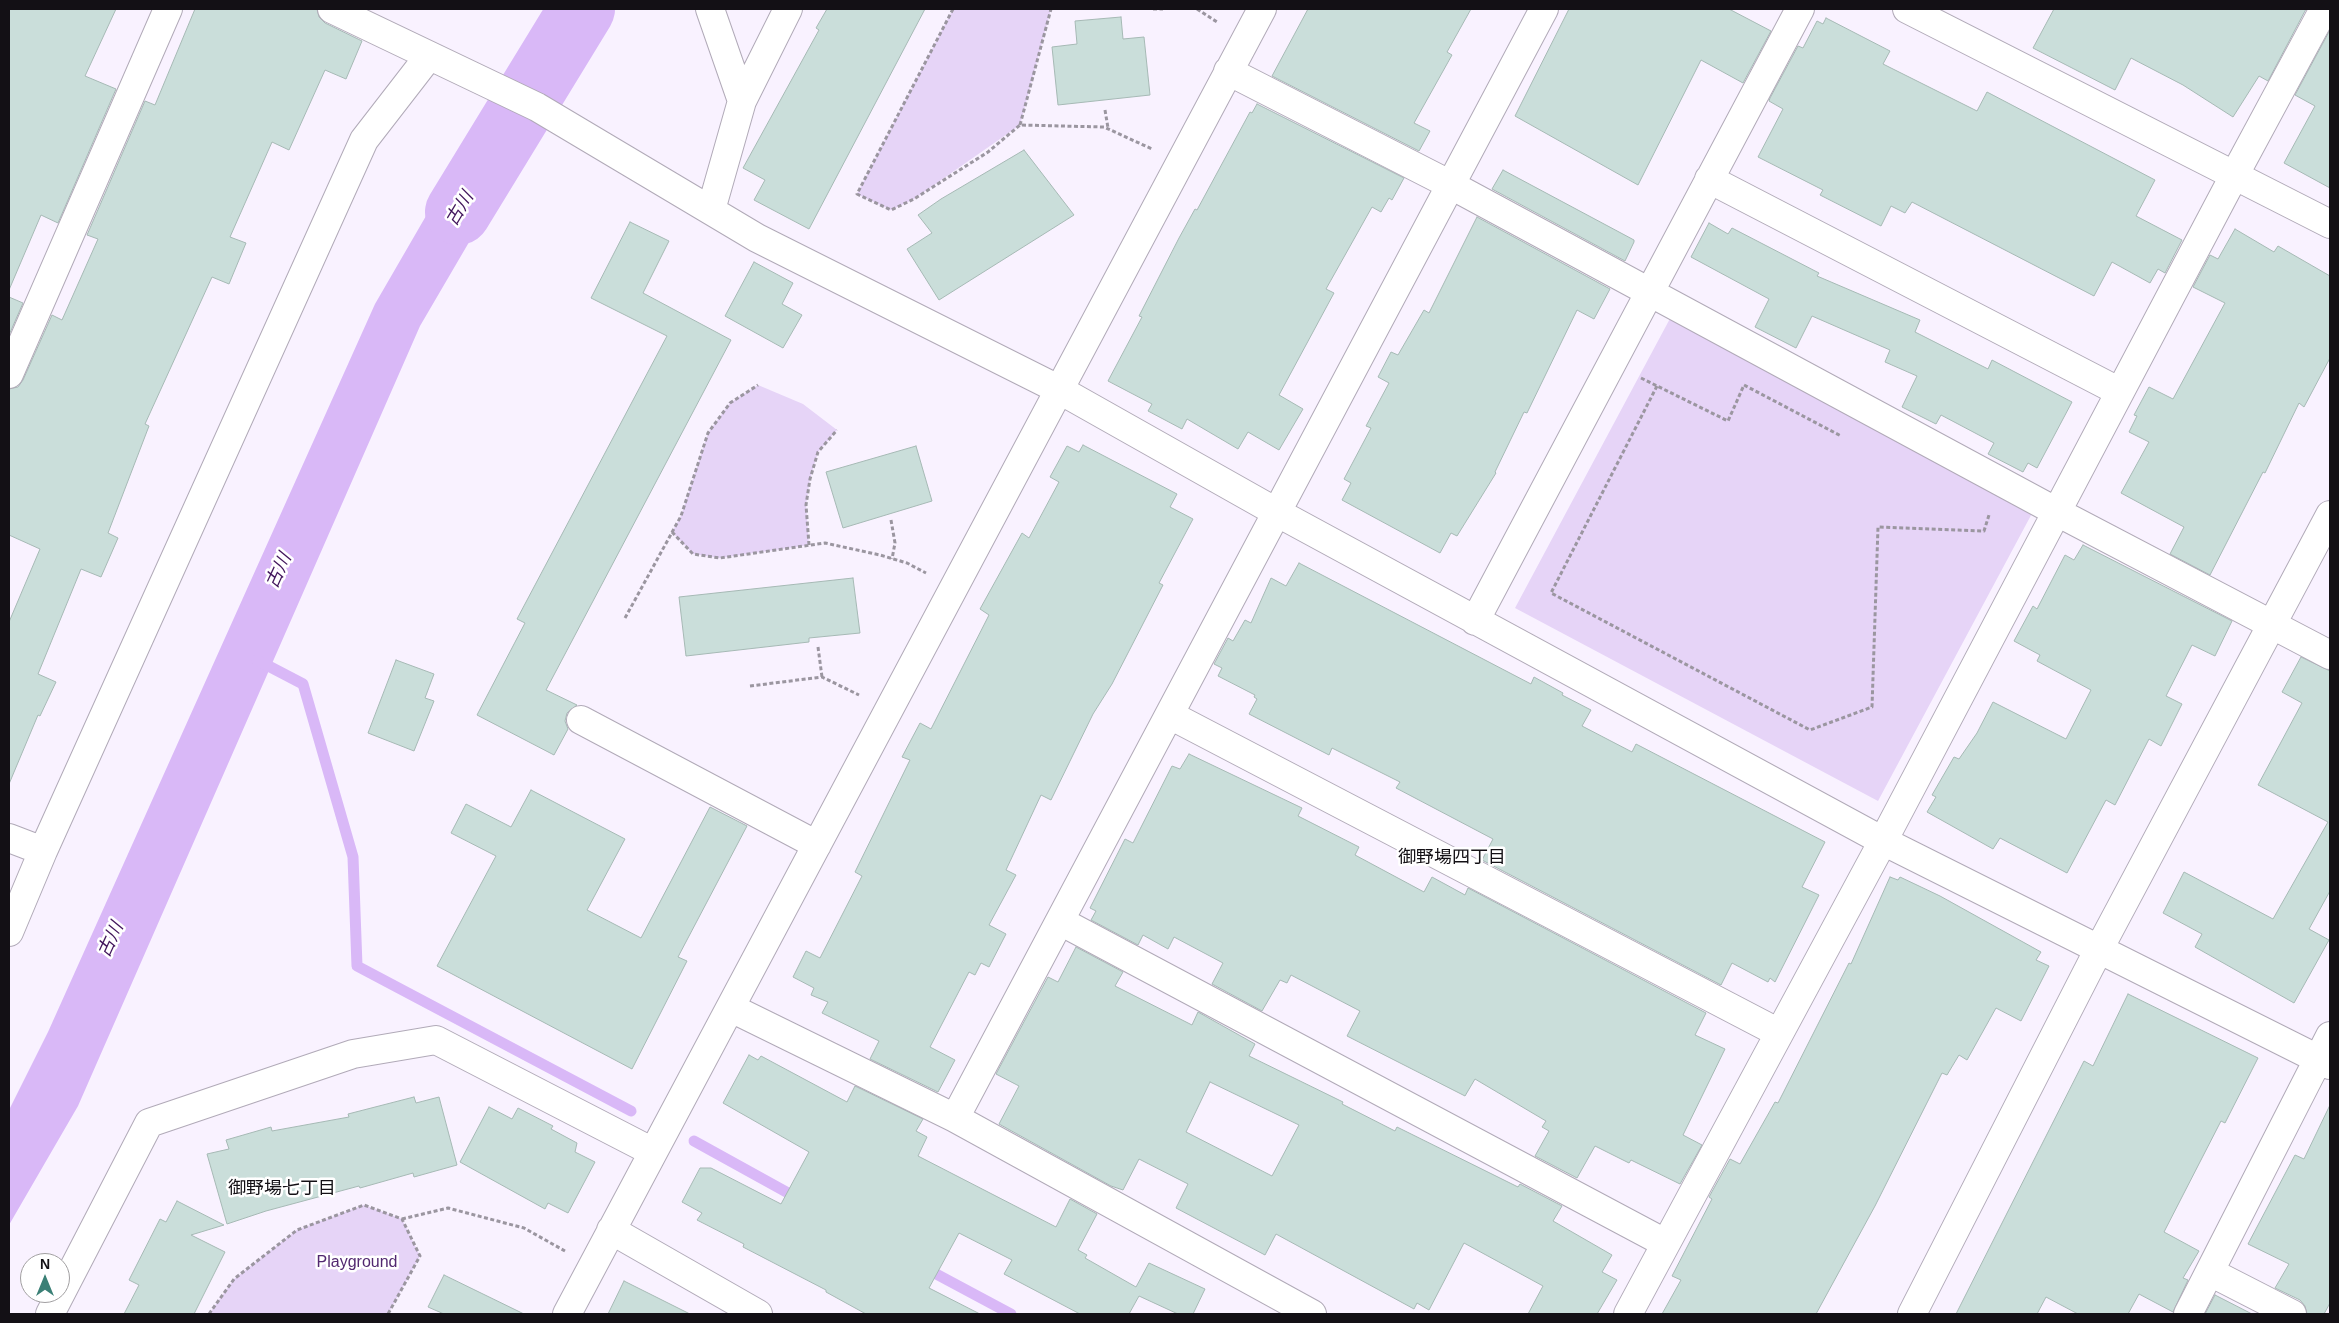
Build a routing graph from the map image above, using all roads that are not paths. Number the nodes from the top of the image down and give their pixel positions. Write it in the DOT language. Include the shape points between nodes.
graph roads {
  1 [pos="168,9"];
  2 [pos="332,9"];
  3 [pos="710,9"];
  4 [pos="788,9"];
  5 [pos="1262,9"];
  6 [pos="1544,9"];
  7 [pos="1800,9"];
  8 [pos="1906,9"];
  9 [pos="2324,9"];
  10 [pos="429,56"];
  11 [pos="1228,71"];
  12 [pos="742,101"];
  13 [pos="2234,176"];
  14 [pos="1709,179"];
  15 [pos="1451,185"];
  16 [pos="711,210"];
  17 [pos="2330,224"];
  18 [pos="1649,292"];
  19 [pos="9,374"];
  20 [pos="1058,389"];
  21 [pos="2120,392"];
  22 [pos="2057,512"];
  23 [pos="1278,513"];
  24 [pos="2330,514"];
  25 [pos="1475,621"];
  26 [pos="2272,624"];
  27 [pos="2330,655"];
  28 [pos="1170,715"];
  29 [pos="580,720"];
  30 [pos="9,838"];
  31 [pos="1883,841"];
  32 [pos="817,845"];
  33 [pos="43,851"];
  34 [pos="1060,921"];
  35 [pos="9,932"];
  36 [pos="2099,949"];
  37 [pos="731,1008"];
  38 [pos="1779,1033"];
  39 [pos="2326,1053"];
  40 [pos="955,1118"];
  41 [pos="653,1152"];
  42 [pos="611,1230"];
  43 [pos="1665,1243"];
  44 [pos="2210,1272"];
  45 [pos="50,1314"];
  46 [pos="567,1314"];
  47 [pos="758,1314"];
  48 [pos="1312,1314"];
  49 [pos="1628,1314"];
  50 [pos="1912,1314"];
  51 [pos="2188,1314"];
  52 [pos="2292,1314"];
  1 -- 19 [label="street"];
  2 -- 10 [label="street"];
  3 -- 12 [label="street"];
  4 -- 12 [label="street"];
  5 -- 11 [label="street"];
  6 -- 15 [label="street"];
  7 -- 14 [label="street"];
  8 -- 13 [label="street"];
  9 -- 13 [label="street"];
  10 -- 16 [label="street" via="537,107"];
  10 -- 33 [label="street" via="364,140"];
  11 -- 15 [label="street"];
  11 -- 20 [label="street"];
  12 -- 16 [label="street"];
  13 -- 17 [label="street"];
  13 -- 21 [label="street"];
  14 -- 18 [label="street"];
  14 -- 21 [label="street"];
  15 -- 18 [label="street"];
  15 -- 23 [label="street"];
  16 -- 20 [label="street" via="757,238"];
  18 -- 22 [label="street"];
  18 -- 25 [label="street"];
  20 -- 23 [label="street"];
  20 -- 32 [label="street"];
  21 -- 22 [label="street"];
  22 -- 26 [label="street"];
  22 -- 31 [label="street"];
  23 -- 25 [label="street"];
  23 -- 28 [label="street"];
  24 -- 26 [label="street"];
  25 -- 31 [label="street"];
  26 -- 27 [label="street"];
  26 -- 36 [label="street"];
  28 -- 34 [label="street"];
  28 -- 38 [label="street"];
  29 -- 32 [label="street"];
  30 -- 33 [label="street"];
  31 -- 36 [label="street"];
  31 -- 38 [label="street"];
  32 -- 37 [label="street"];
  33 -- 35 [label="street"];
  34 -- 40 [label="street"];
  34 -- 43 [label="street"];
  36 -- 39 [label="street"];
  36 -- 50 [label="street"];
  37 -- 40 [label="street"];
  37 -- 41 [label="street"];
  38 -- 43 [label="street"];
  39 -- 44 [label="street"];
  40 -- 48 [label="street"];
  41 -- 42 [label="street"];
  41 -- 45 [label="street" via="436,1040 353,1054 149,1123"];
  42 -- 46 [label="street"];
  42 -- 47 [label="street"];
  43 -- 49 [label="street"];
  44 -- 51 [label="street"];
  44 -- 52 [label="street"];
}
